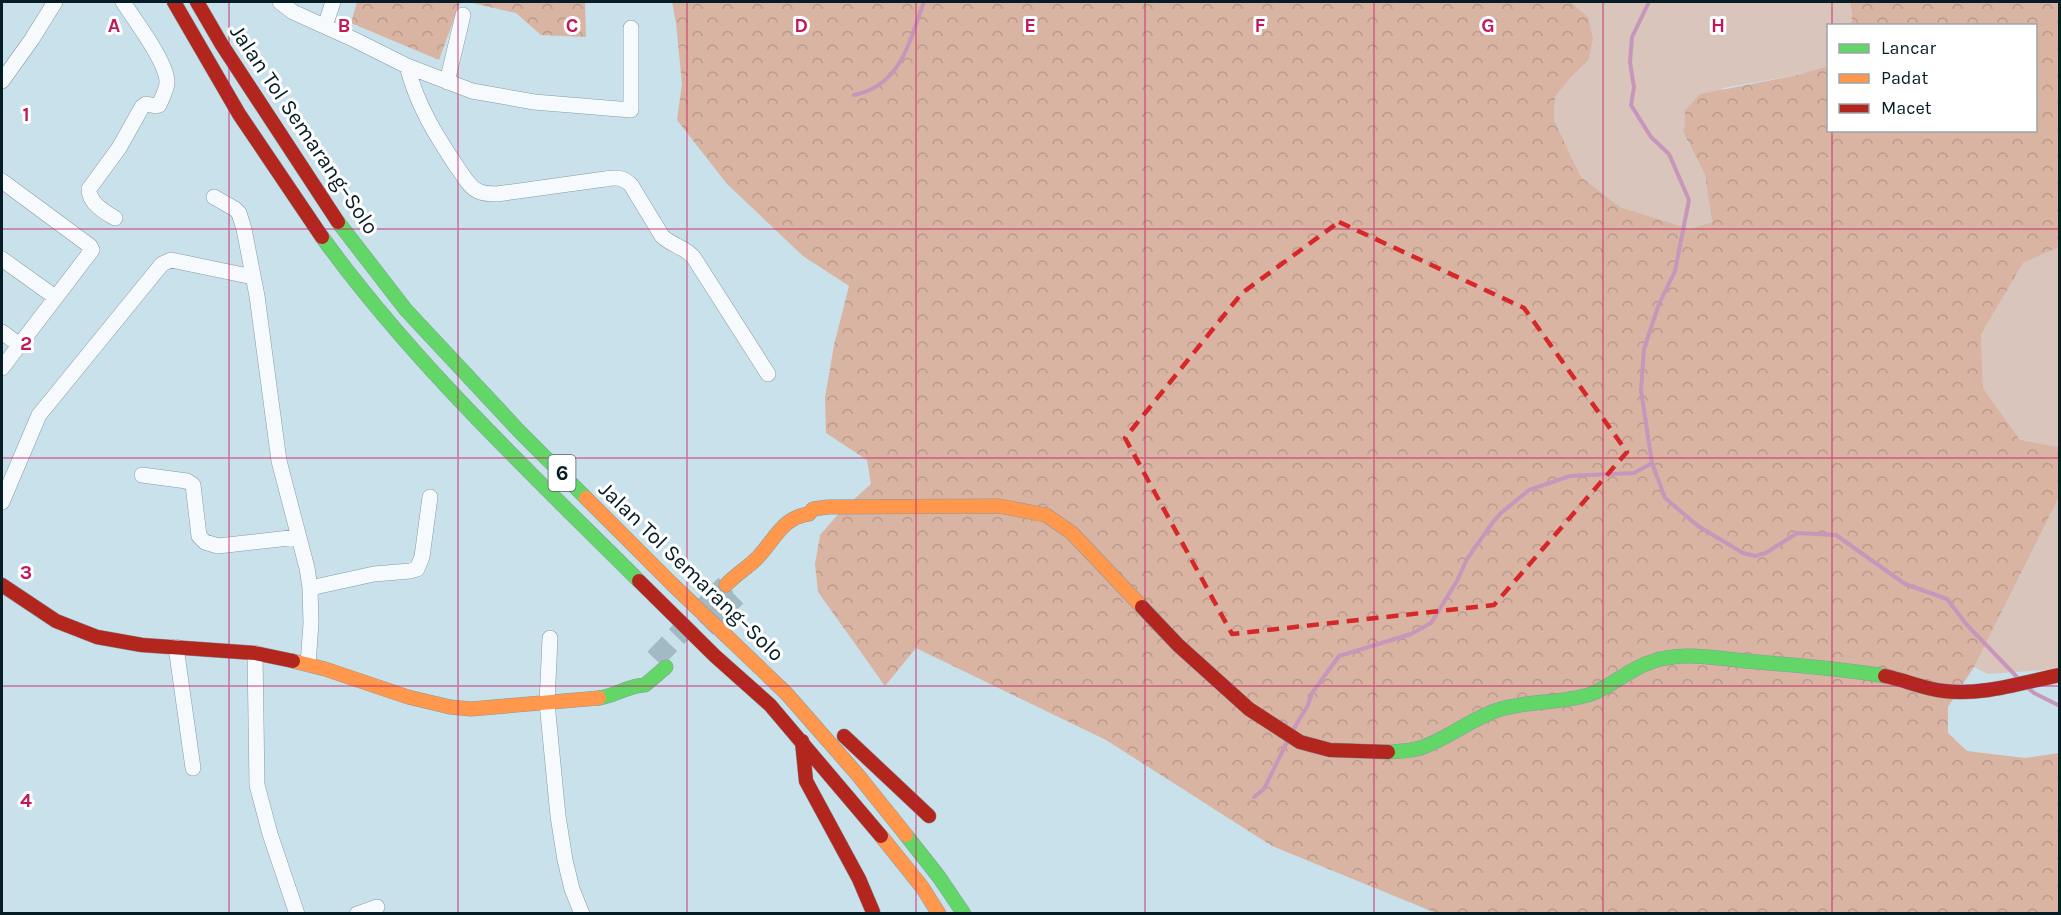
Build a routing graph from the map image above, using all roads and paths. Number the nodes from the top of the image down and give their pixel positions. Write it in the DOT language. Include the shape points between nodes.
graph roads {
  1 [pos="55,2"];
  2 [pos="123,2"];
  3 [pos="174,2"];
  4 [pos="197,2"];
  5 [pos="280,2"];
  6 [pos="333,2"];
  7 [pos="463,15"];
  8 [pos="326,26"];
  9 [pos="632,28"];
  10 [pos="407,66"];
  11 [pos="2,81"];
  12 [pos="447,82"];
  13 [pos="2,181"];
  14 [pos="214,197"];
  15 [pos="115,218"];
  16 [pos="2,259"];
  17 [pos="254,277"];
  18 [pos="55,297"];
  19 [pos="2,332"];
  20 [pos="18,344"];
  21 [pos="2,368"];
  22 [pos="768,374"];
  23 [pos="142,474"];
  24 [pos="430,497"];
  25 [pos="2,502"];
  26 [pos="298,537"];
  27 [pos="755,560"];
  28 [pos="2,585"];
  29 [pos="726,585"];
  30 [pos="310,588"];
  31 [pos="742,588"];
  32 [pos="550,638"];
  33 [pos="176,647"];
  34 [pos="255,653"];
  35 [pos="747,655"];
  36 [pos="661,663"];
  37 [pos="308,664"];
  38 [pos="2054,675"];
  39 [pos="547,703"];
  40 [pos="802,741"];
  41 [pos="193,768"];
  42 [pos="929,816"];
  43 [pos="377,907"];
  44 [pos="873,912"];
  45 [pos="297,914"];
  46 [pos="357,914"];
  47 [pos="582,914"];
  48 [pos="939,914"];
  49 [pos="964,914"];
  1 -- 11 [label="street"];
  2 -- 15 [label="street" via="153,49 167,85 159,105 142,107 89,189 97,206"];
  3 -- 40 [label="main road, Jalan Tol Semarang–Solo / 6" via="239,114 310,220 384,316 506,449 715,656 770,705"];
  4 -- 35 [label="main road, Jalan Tol Semarang–Solo / 6" via="331,213 406,310 519,431"];
  5 -- 8 [label="street"];
  6 -- 8 [label="street"];
  7 -- 12 [label="street"];
  8 -- 10 [label="street"];
  9 -- 12 [label="street" via="631,110 534,102 472,91"];
  10 -- 12 [label="street"];
  10 -- 22 [label="street" via="433,132 476,191 496,194 614,178 627,181 662,236 689,251"];
  13 -- 18 [label="street" via="91,247 92,252"];
  14 -- 17 [label="street" via="239,213"];
  16 -- 18 [label="street"];
  17 -- 25 [label="street" via="166,260 39,415"];
  17 -- 26 [label="street" via="279,461"];
  18 -- 20 [label="street"];
  19 -- 20 [label="street"];
  20 -- 21 [label="street"];
  23 -- 26 [label="street" via="193,485 199,536 205,542 218,546"];
  24 -- 30 [label="street" via="421,565 417,569"];
  26 -- 30 [label="street"];
  27 -- 29 [label="main road"];
  27 -- 31 [label="main road" via="754,572"];
  27 -- 38 [label="main road" via="793,517 809,514 813,508 999,506 1046,515 1072,533 1178,645 1249,709 1300,742 1330,750 1408,751 1427,746 1497,710 1520,703 1591,694 1634,669 1673,657 1820,667 1886,676 1933,691 1978,691"];
  28 -- 33 [label="main road" via="74,630 117,642"];
  30 -- 37 [label="street"];
  32 -- 39 [label="street"];
  33 -- 34 [label="main road"];
  33 -- 41 [label="street"];
  34 -- 37 [label="main road"];
  34 -- 45 [label="street" via="257,785"];
  35 -- 42 [label="main road" via="789,684"];
  35 -- 49 [label="main road, Jalan Tol Semarang–Solo / 6" via="850,766"];
  36 -- 39 [label="main road" via="639,678 638,685 607,697"];
  37 -- 39 [label="main road" via="455,709"];
  39 -- 47 [label="street" via="565,860"];
  40 -- 44 [label="main road" via="806,781 860,879"];
  40 -- 48 [label="main road, Jalan Tol Semarang–Solo / 6" via="922,887"];
  43 -- 46 [label="street"];
}
